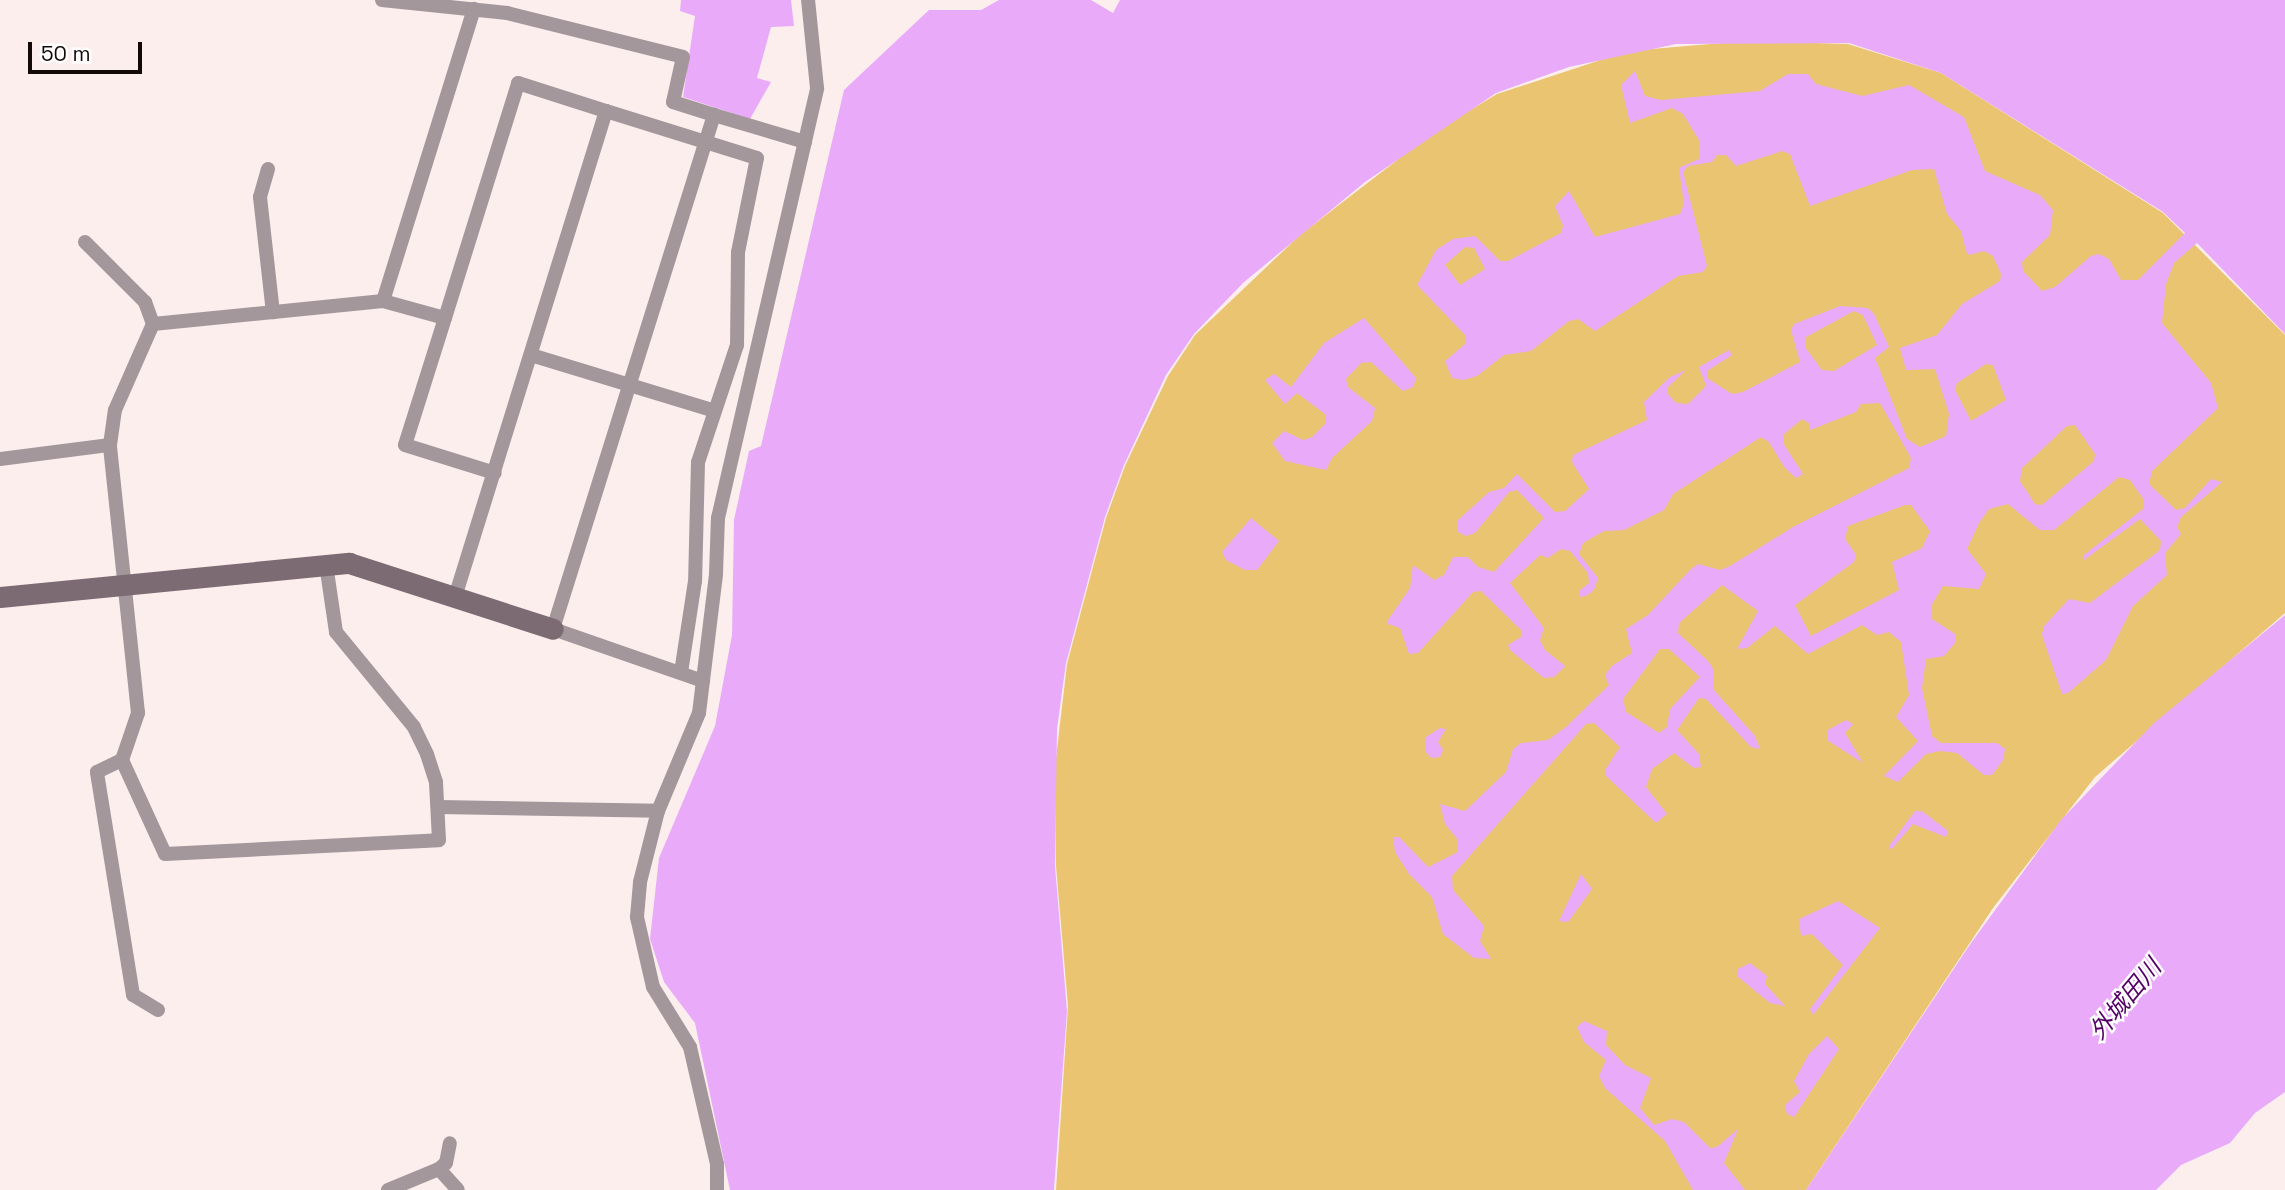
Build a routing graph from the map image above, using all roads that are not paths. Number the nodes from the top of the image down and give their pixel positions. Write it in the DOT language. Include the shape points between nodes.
graph roads {
  1 [pos="382,0"];
  2 [pos="808,0"];
  3 [pos="474,9"];
  4 [pos="606,111"];
  5 [pos="714,115"];
  6 [pos="704,142"];
  7 [pos="805,142"];
  8 [pos="268,169"];
  9 [pos="85,242"];
  10 [pos="383,301"];
  11 [pos="273,312"];
  12 [pos="445,318"];
  13 [pos="153,324"];
  14 [pos="531,355"];
  15 [pos="630,384"];
  16 [pos="712,410"];
  17 [pos="110,445"];
  18 [pos="0,459"];
  19 [pos="495,473"];
  20 [pos="327,564"];
  21 [pos="127,583"];
  22 [pos="0,597"];
  23 [pos="455,597"];
  24 [pos="553,629"];
  25 [pos="681,672"];
  26 [pos="703,681"];
  27 [pos="122,760"];
  28 [pos="439,807"];
  29 [pos="658,811"];
  30 [pos="158,1010"];
  31 [pos="450,1143"];
  32 [pos="439,1169"];
  33 [pos="388,1190"];
  34 [pos="458,1190"];
  35 [pos="716,1190"];
  1 -- 3 [label="street"];
  2 -- 7 [label="street" via="817,88"];
  3 -- 5 [label="street" via="683,57 673,102"];
  3 -- 10 [label="street"];
  4 -- 6 [label="street"];
  4 -- 12 [label="street" via="518,83"];
  4 -- 14 [label="street"];
  5 -- 6 [label="street"];
  5 -- 7 [label="street"];
  6 -- 15 [label="street"];
  6 -- 16 [label="street" via="757,158 738,252 737,345"];
  7 -- 26 [label="street" via="718,518"];
  8 -- 11 [label="street" via="260,197"];
  9 -- 13 [label="street" via="145,302"];
  10 -- 11 [label="street"];
  10 -- 12 [label="street"];
  11 -- 13 [label="street"];
  12 -- 19 [label="street" via="405,445"];
  13 -- 17 [label="street" via="115,410"];
  14 -- 15 [label="street"];
  14 -- 19 [label="street"];
  15 -- 16 [label="street"];
  15 -- 24 [label="street"];
  16 -- 25 [label="street" via="698,462 695,581"];
  17 -- 18 [label="street"];
  17 -- 21 [label="street"];
  19 -- 23 [label="street"];
  20 -- 21 [label="street"];
  20 -- 23 [label="street" via="349,563"];
  20 -- 28 [label="street" via="336,632 414,727 436,782"];
  21 -- 22 [label="street"];
  21 -- 27 [label="street" via="138,713"];
  23 -- 24 [label="street"];
  24 -- 25 [label="street"];
  25 -- 26 [label="street"];
  26 -- 29 [label="street" via="699,713"];
  27 -- 28 [label="street" via="165,854 439,840"];
  27 -- 30 [label="street" via="97,772 133,995"];
  28 -- 29 [label="street"];
  29 -- 35 [label="street" via="640,882 640,948 653,987 690,1046 717,1164"];
  31 -- 32 [label="street" via="446,1163"];
  32 -- 33 [label="street"];
  32 -- 34 [label="street"];
}
